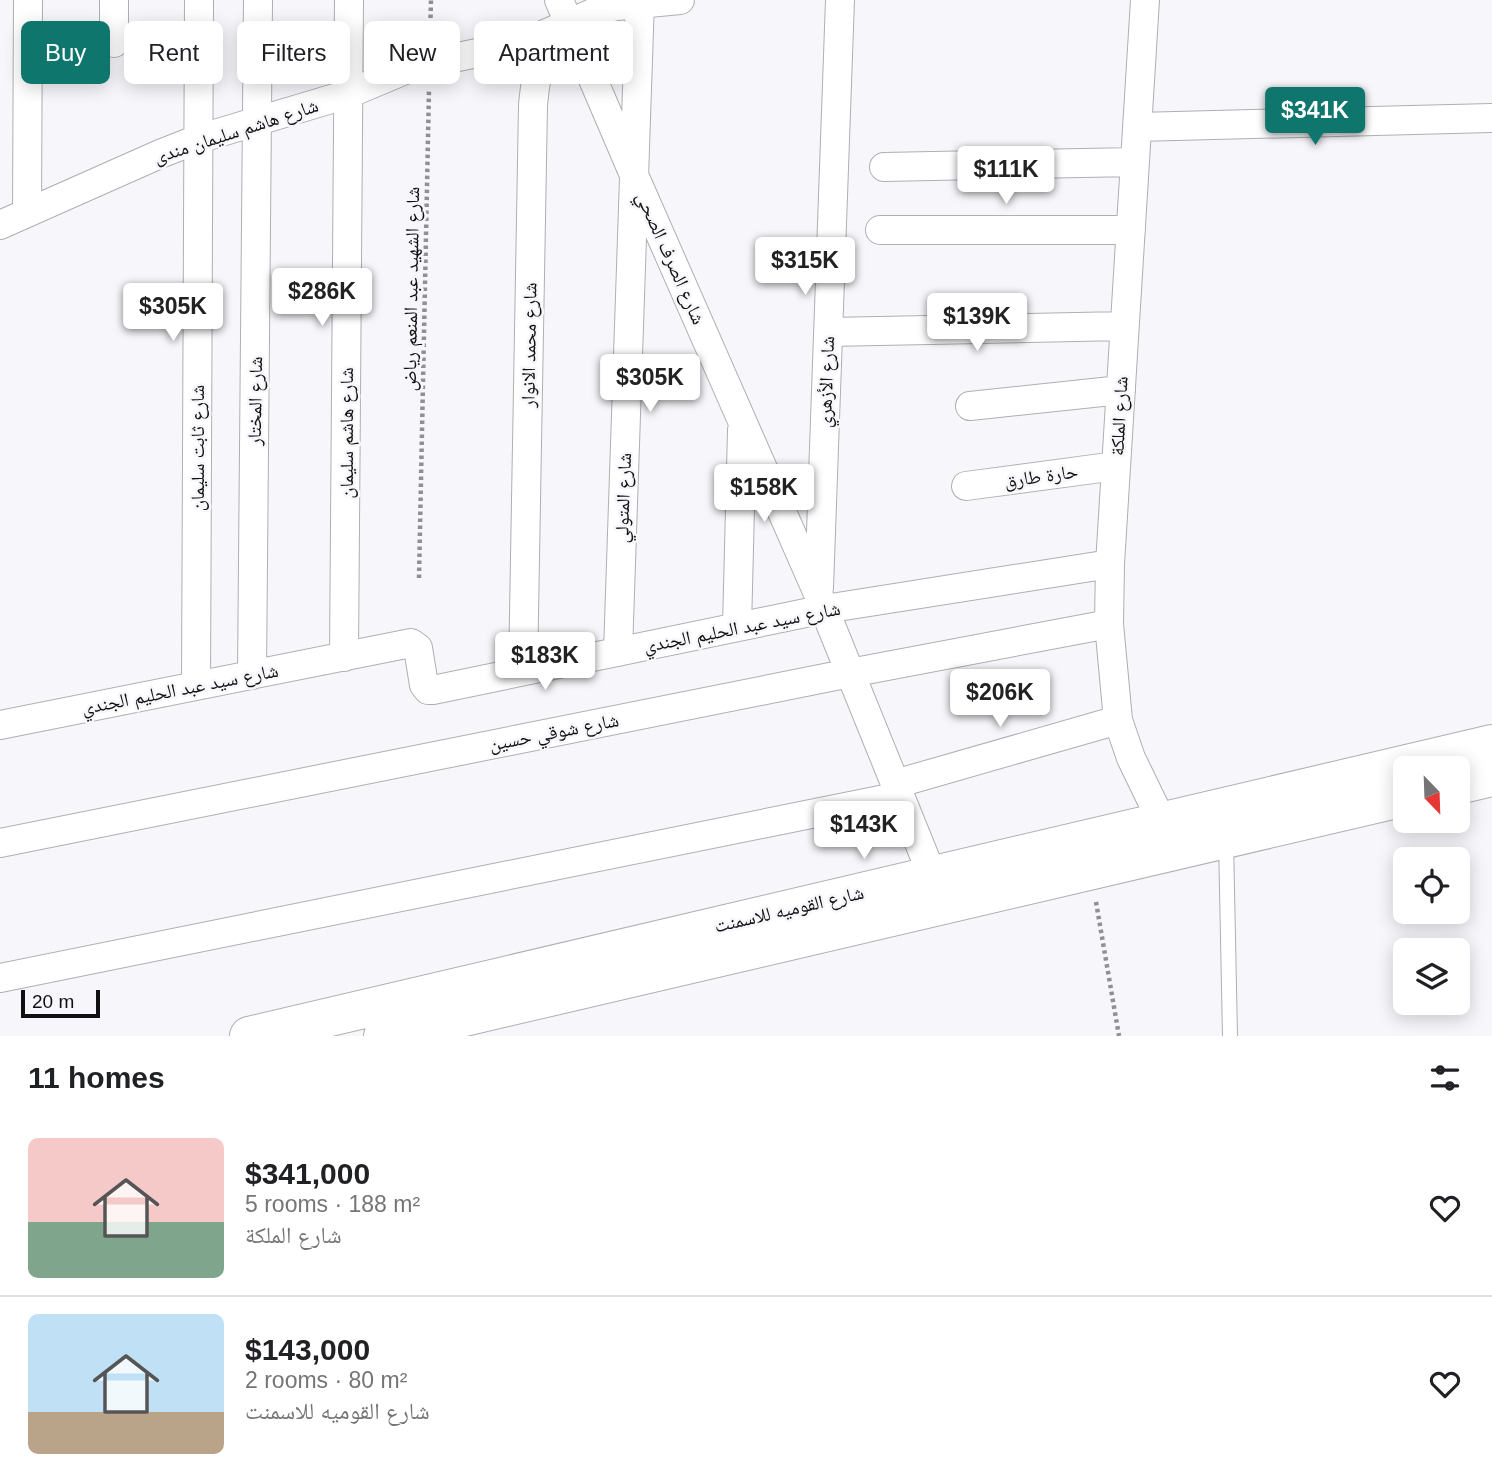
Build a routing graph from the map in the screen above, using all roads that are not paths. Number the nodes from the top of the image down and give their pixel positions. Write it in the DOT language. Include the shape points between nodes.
graph roads {
  1 [pos="28,0"];
  2 [pos="114,0"];
  3 [pos="200,0"];
  4 [pos="258,0"];
  5 [pos="349,0"];
  6 [pos="680,0"];
  7 [pos="840,0"];
  8 [pos="1145,0"];
  9 [pos="640,2"];
  10 [pos="567,20"];
  11 [pos="114,43"];
  12 [pos="348,94"];
  13 [pos="1492,118"];
  14 [pos="257,121"];
  15 [pos="1137,127"];
  16 [pos="198,139"];
  17 [pos="1135,162"];
  18 [pos="884,167"];
  19 [pos="634,175"];
  20 [pos="27,213"];
  21 [pos="0,225"];
  22 [pos="880,230"];
  23 [pos="1131,230"];
  24 [pos="1124,326"];
  25 [pos="828,332"];
  26 [pos="1121,390"];
  27 [pos="970,406"];
  28 [pos="742,420"];
  29 [pos="1116,466"];
  30 [pos="966,486"];
  31 [pos="1110,564"];
  32 [pos="822,602"];
  33 [pos="1109,624"];
  34 [pos="737,627"];
  35 [pos="618,652"];
  36 [pos="344,657"];
  37 [pos="523,671"];
  38 [pos="850,673"];
  39 [pos="252,675"];
  40 [pos="196,686"];
  41 [pos="1118,720"];
  42 [pos="0,725"];
  43 [pos="1492,744"];
  44 [pos="1492,777"];
  45 [pos="1470,782"];
  46 [pos="897,790"];
  47 [pos="1393,799"];
  48 [pos="1162,822"];
  49 [pos="1226,823"];
  50 [pos="0,843"];
  51 [pos="938,890"];
  52 [pos="0,978"];
  53 [pos="249,1036"];
  54 [pos="383,1036"];
  55 [pos="1230,1036"];
  1 -- 20 [label="street"];
  2 -- 11 [label="street"];
  3 -- 16 [label="street, شارع ثابت سليمان"];
  4 -- 14 [label="street, شارع المختار"];
  5 -- 12 [label="street, شارع هاشم سليمان"];
  6 -- 9 [label="street, شارع هاشم سليمان مندى"];
  7 -- 25 [label="street, شارع الأزهري"];
  8 -- 15 [label="street, شارع الملكة"];
  9 -- 10 [label="street, شارع هاشم سليمان مندى"];
  9 -- 19 [label="street, شارع المتولي"];
  10 -- 12 [label="street, شارع هاشم سليمان مندى" via="538,37 405,70"];
  10 -- 19 [label="street, شارع الصرف الصحي"];
  10 -- 37 [label="street, شارع محمد الانوار" via="539,67 534,94"];
  12 -- 14 [label="street, شارع هاشم سليمان مندى"];
  12 -- 36 [label="street, شارع هاشم سليمان"];
  13 -- 15 [label="street"];
  14 -- 16 [label="street, شارع هاشم سليمان مندى"];
  14 -- 39 [label="street, شارع المختار"];
  15 -- 17 [label="street, شارع الملكة"];
  16 -- 20 [label="street, شارع هاشم سليمان مندى"];
  16 -- 40 [label="street, شارع ثابت سليمان"];
  17 -- 18 [label="street"];
  17 -- 23 [label="street, شارع الملكة"];
  19 -- 28 [label="street, شارع الصرف الصحي"];
  19 -- 35 [label="street, شارع المتولي"];
  20 -- 21 [label="street, شارع هاشم سليمان مندى"];
  22 -- 23 [label="street"];
  23 -- 24 [label="street, شارع الملكة"];
  24 -- 25 [label="street"];
  24 -- 26 [label="street, شارع الملكة"];
  25 -- 32 [label="street, شارع الأزهري"];
  26 -- 27 [label="street"];
  26 -- 29 [label="street, شارع الملكة"];
  28 -- 32 [label="street, شارع الصرف الصحي"];
  28 -- 34 [label="street"];
  29 -- 30 [label="street, حارة طارق"];
  29 -- 31 [label="street, شارع الملكة"];
  31 -- 32 [label="street, شارع سيد عبد الحليم الجندي"];
  31 -- 33 [label="street, شارع الملكة"];
  32 -- 34 [label="street, شارع سيد عبد الحليم الجندي"];
  32 -- 38 [label="street, شارع الصرف الصحي"];
  33 -- 38 [label="street, شارع شوقي حسين"];
  33 -- 41 [label="street, شارع الملكة"];
  34 -- 35 [label="street, شارع سيد عبد الحليم الجندي"];
  35 -- 37 [label="street, شارع سيد عبد الحليم الجندي"];
  36 -- 37 [label="street, شارع سيد عبد الحليم الجندي" via="414,644 424,685 431,690"];
  36 -- 39 [label="street, شارع سيد عبد الحليم الجندي"];
  38 -- 46 [label="street, شارع الصرف الصحي"];
  38 -- 50 [label="street, شارع شوقي حسين"];
  39 -- 40 [label="street, شارع سيد عبد الحليم الجندي"];
  40 -- 42 [label="street, شارع سيد عبد الحليم الجندي"];
  41 -- 46 [label="street"];
  41 -- 48 [label="street, شارع الملكة"];
  43 -- 49 [label="main road, شارع القوميه للاسمنت"];
  44 -- 45 [label="main road"];
  46 -- 51 [label="street, شارع الصرف الصحي"];
  46 -- 52 [label="street"];
  47 -- 49 [label="main road, شارع القوميه للاسمنت"];
  48 -- 49 [label="main road, شارع القوميه للاسمنت"];
  48 -- 51 [label="main road, شارع القوميه للاسمنت"];
  49 -- 51 [label="main road, شارع القوميه للاسمنت" via="1091,870"];
  49 -- 55 [label="lane"];
  51 -- 53 [label="main road, شارع القوميه للاسمنت"];
  51 -- 54 [label="main road, شارع القوميه للاسمنت"];
}
